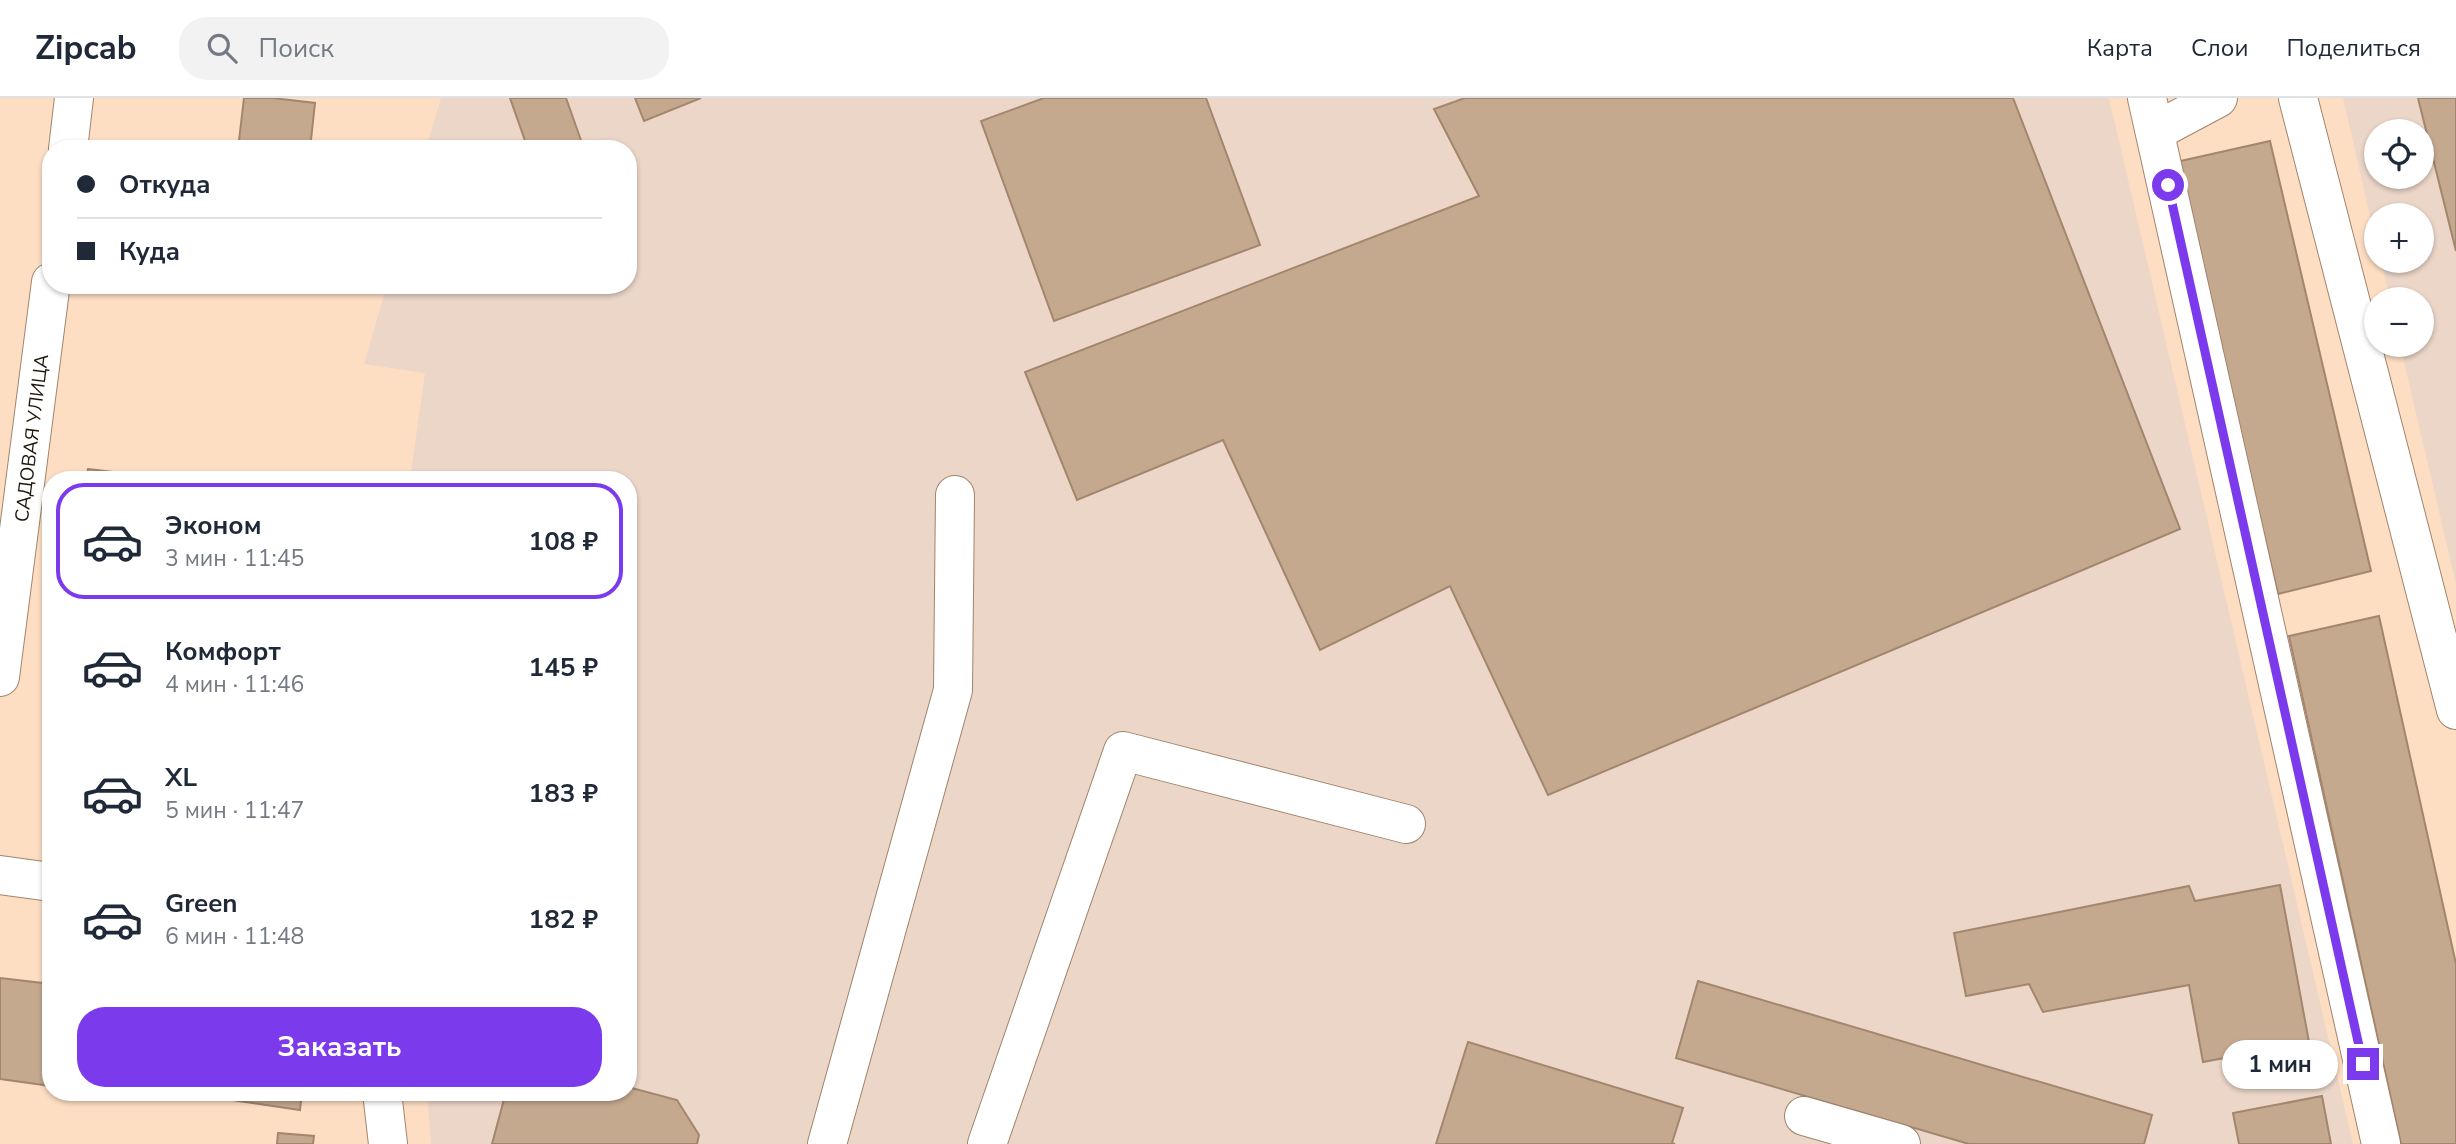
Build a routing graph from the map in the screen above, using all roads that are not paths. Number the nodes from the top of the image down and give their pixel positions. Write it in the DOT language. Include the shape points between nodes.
graph roads {
  1 [pos="75,98"];
  2 [pos="2218,98"];
  3 [pos="2298,98"];
  4 [pos="2152,115"];
  5 [pos="69,140"];
  6 [pos="49,294"];
  7 [pos="955,495"];
  8 [pos="0,677"];
  9 [pos="2456,710"];
  10 [pos="1406,824"];
  11 [pos="0,875"];
  12 [pos="42,881"];
  13 [pos="383,1101"];
  14 [pos="1804,1116"];
  15 [pos="388,1144"];
  16 [pos="827,1144"];
  17 [pos="988,1144"];
  18 [pos="1901,1144"];
  19 [pos="2381,1144"];
  1 -- 5 [label="street"];
  2 -- 4 [label="street"];
  3 -- 9 [label="street"];
  4 -- 19 [label="street"];
  6 -- 8 [label="street, САДОВАЯ УЛИЦА"];
  7 -- 16 [label="street" via="953,690"];
  10 -- 17 [label="street" via="1123,751"];
  11 -- 12 [label="street"];
  13 -- 15 [label="street"];
  14 -- 18 [label="street"];
}
